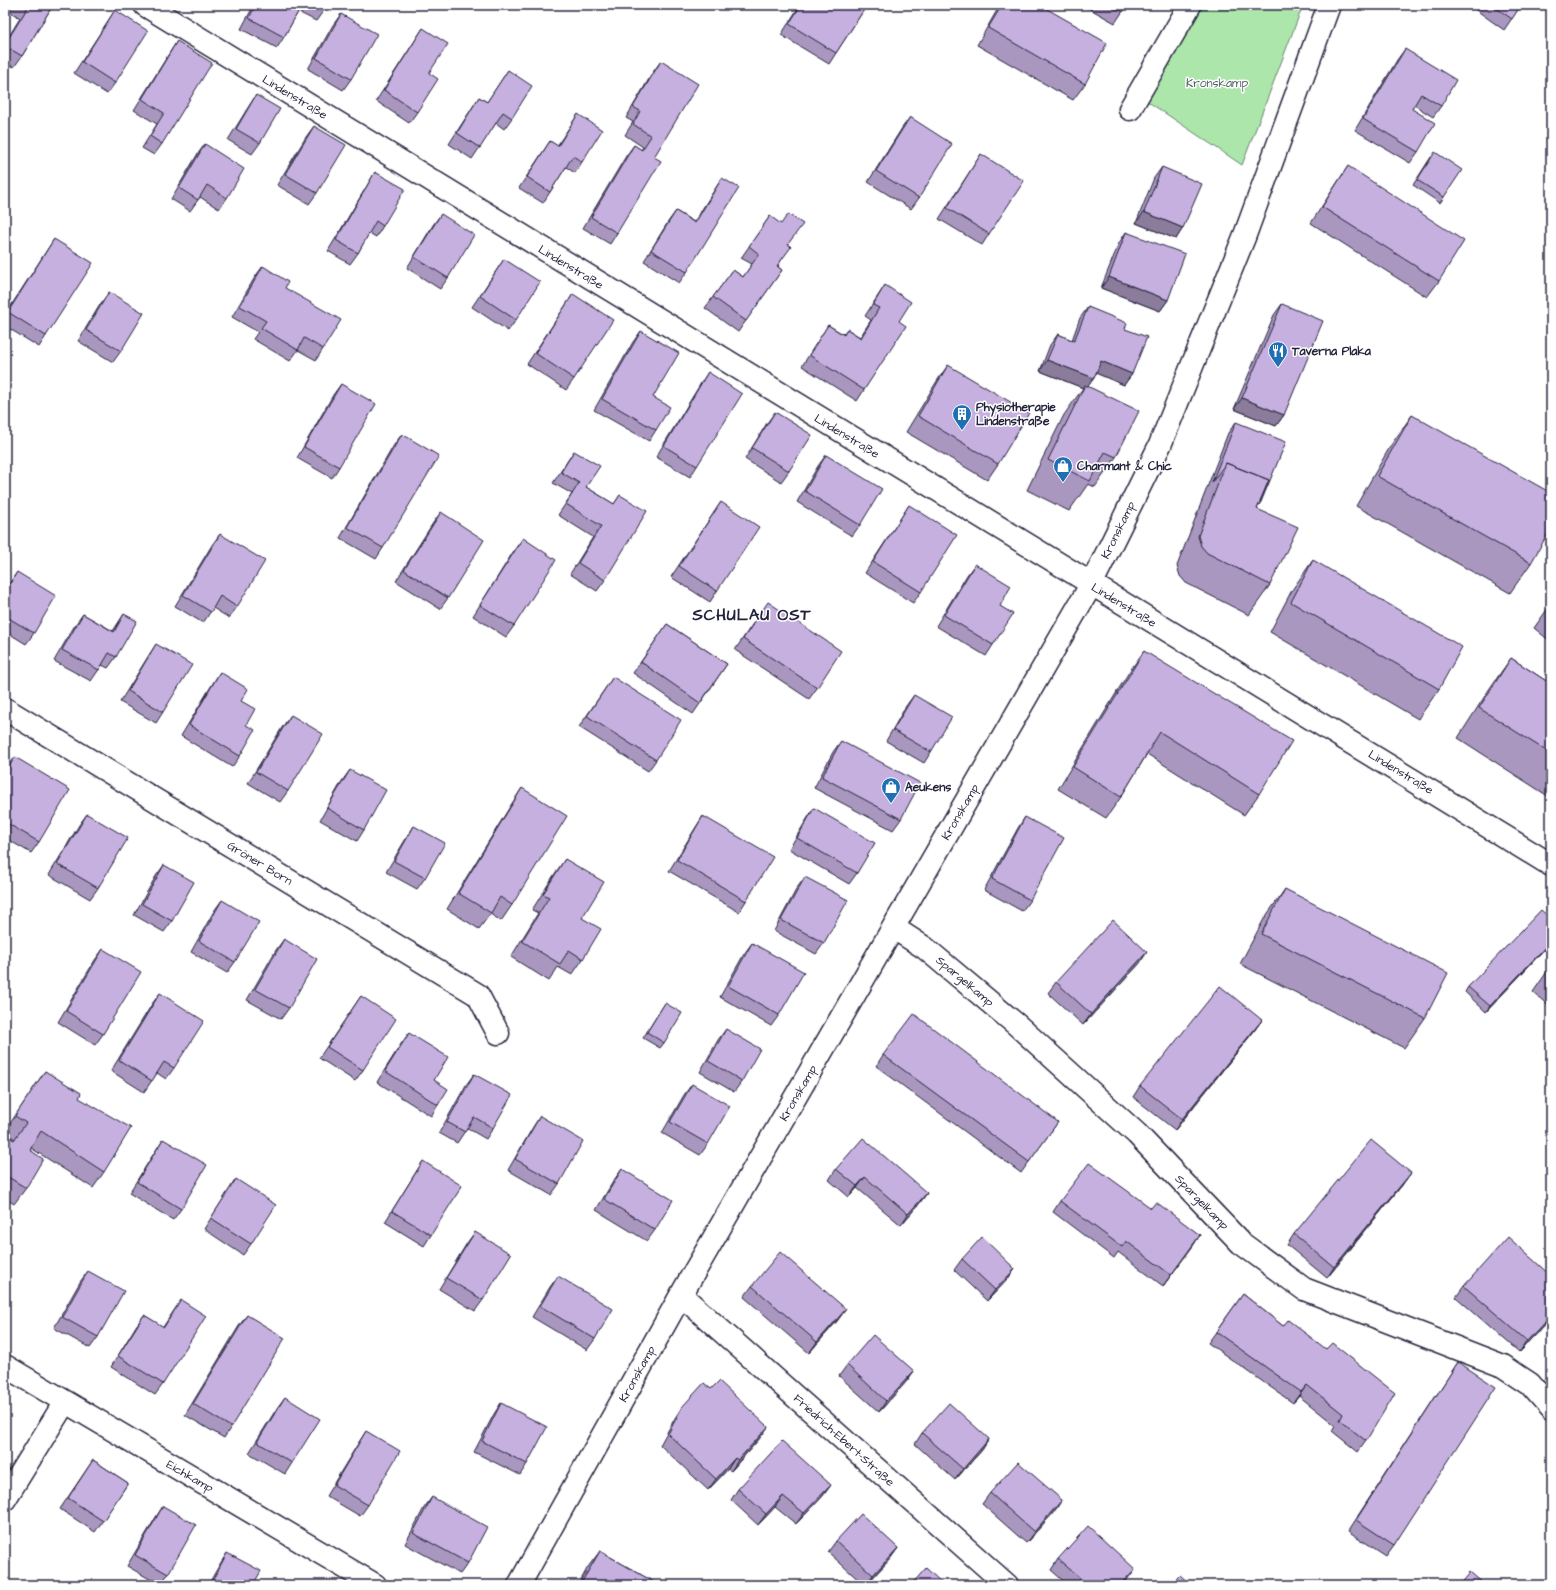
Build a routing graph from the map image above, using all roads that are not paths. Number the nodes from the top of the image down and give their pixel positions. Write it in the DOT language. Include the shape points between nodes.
graph roads {
  1 [pos="145,5"];
  2 [pos="1190,5"];
  3 [pos="1329,5"];
  4 [pos="1130,109"];
  5 [pos="1091,585"];
  6 [pos="5,709"];
  7 [pos="1551,865"];
  8 [pos="894,928"];
  9 [pos="498,1033"];
  10 [pos="681,1295"];
  11 [pos="5,1366"];
  12 [pos="65,1402"];
  13 [pos="1551,1408"];
  14 [pos="5,1499"];
  15 [pos="375,1585"];
  16 [pos="519,1585"];
  17 [pos="1007,1585"];
  1 -- 5 [label="street, Lindenstraße"];
  2 -- 4 [label="street"];
  3 -- 5 [label="street, Kronskamp" via="1245,236 1163,438"];
  5 -- 7 [label="street, Lindenstraße"];
  5 -- 8 [label="street, Kronskamp"];
  6 -- 9 [label="street, Gröner Born" via="478,995"];
  8 -- 10 [label="street, Kronskamp"];
  8 -- 13 [label="street, Spargelkamp" via="925,948 1017,1025 1137,1134 1241,1243 1279,1271 1304,1289 1503,1366 1530,1384"];
  10 -- 16 [label="street, Kronskamp"];
  10 -- 17 [label="street, Friedrich-Ebert-Straße"];
  11 -- 12 [label="street, Eichkamp"];
  12 -- 14 [label="street"];
  12 -- 15 [label="street, Eichkamp"];
}
